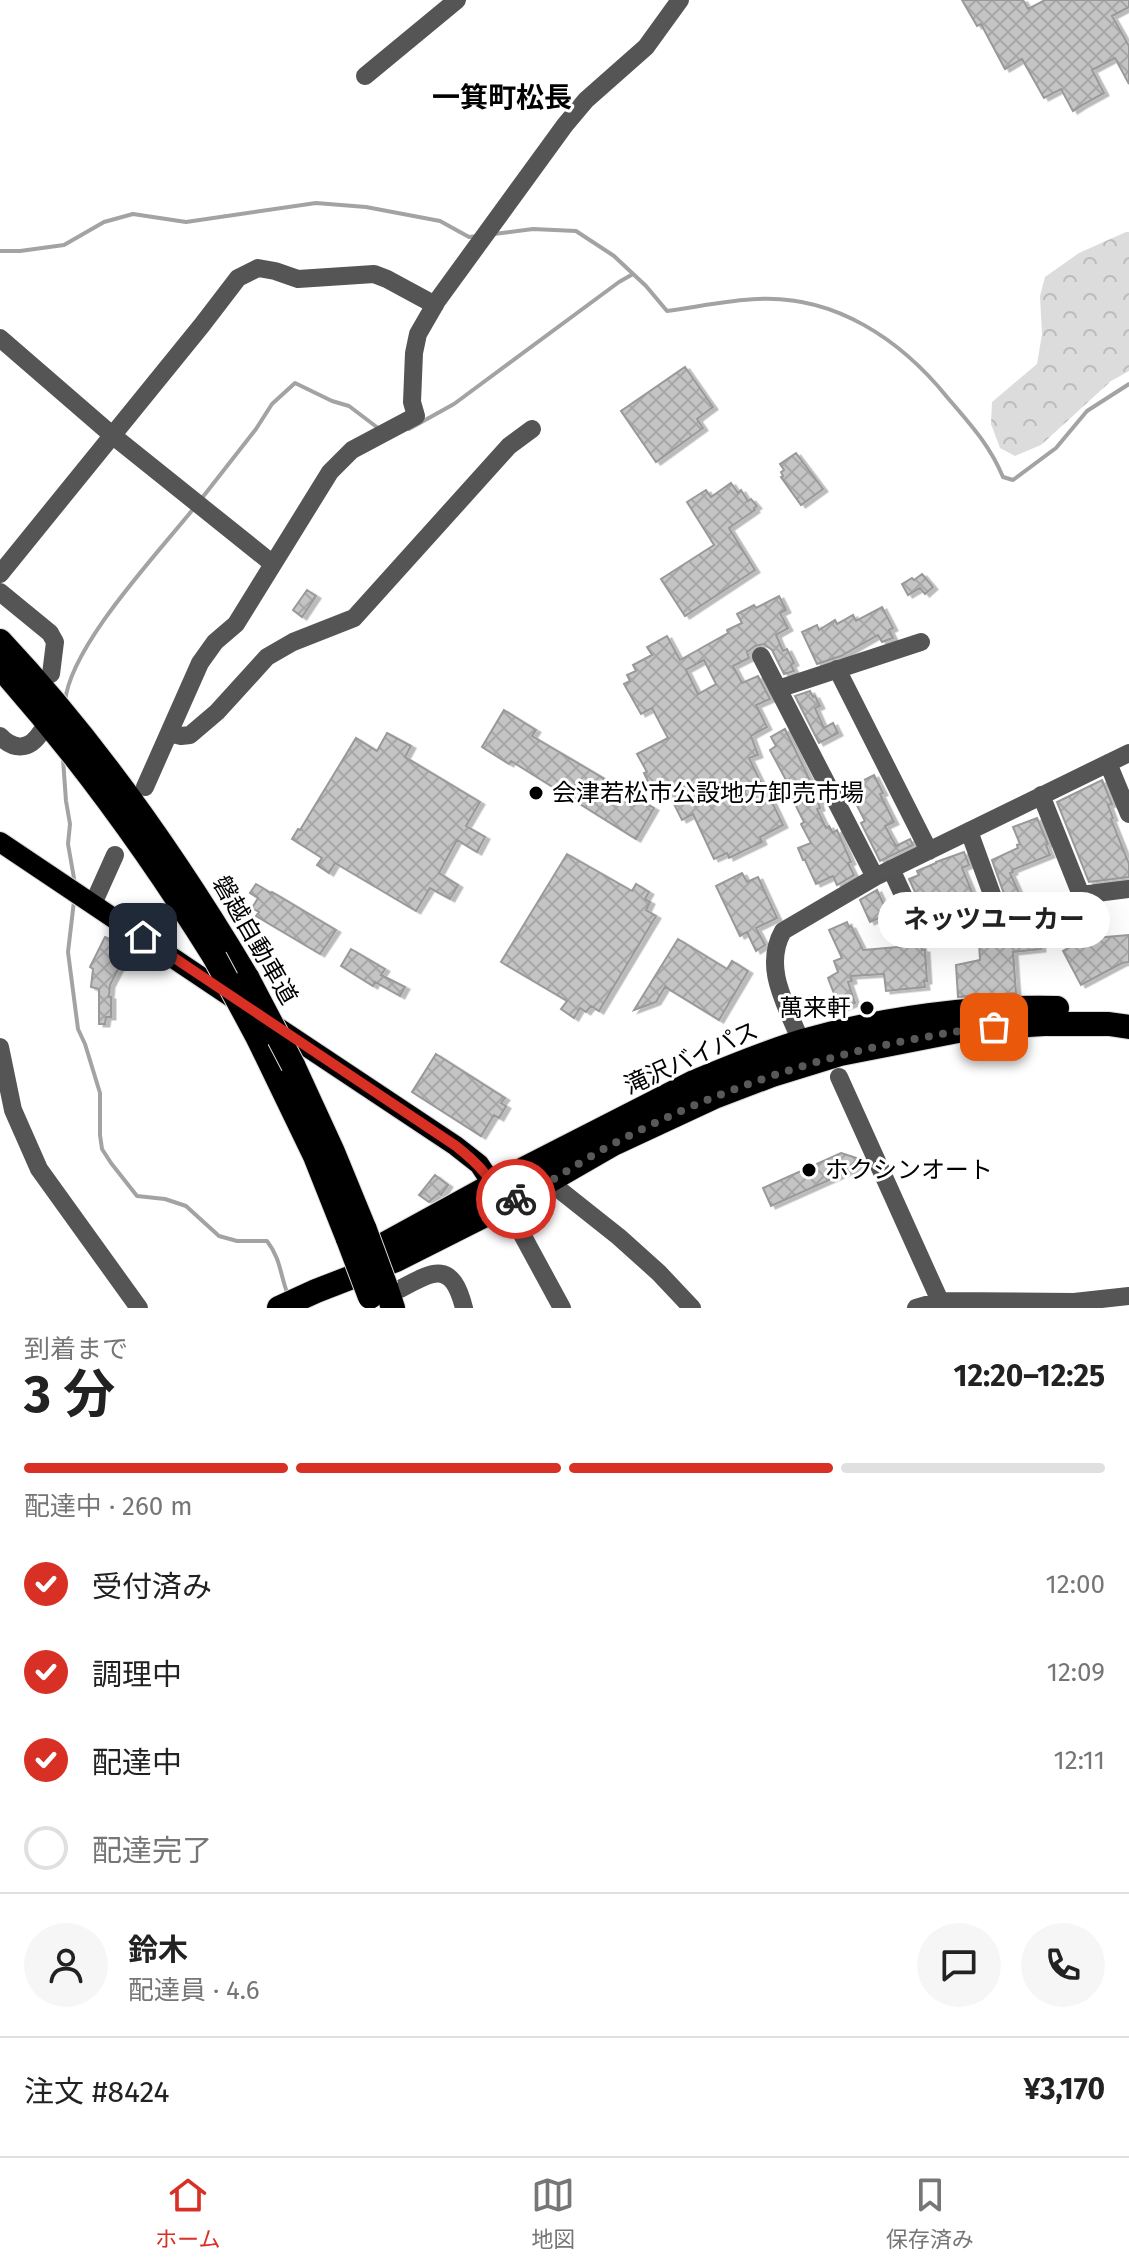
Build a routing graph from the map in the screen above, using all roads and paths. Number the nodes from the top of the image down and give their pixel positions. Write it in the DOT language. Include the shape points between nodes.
graph roads {
  1 [pos="457,0"];
  2 [pos="680,0"];
  3 [pos="365,76"];
  4 [pos="435,305"];
  5 [pos="0,338"];
  6 [pos="532,429"];
  7 [pos="112,435"];
  8 [pos="273,564"];
  9 [pos="0,574"];
  10 [pos="0,592"];
  11 [pos="0,641"];
  12 [pos="921,642"];
  13 [pos="761,656"];
  14 [pos="0,667"];
  15 [pos="837,669"];
  16 [pos="778,689"];
  17 [pos="48,706"];
  18 [pos="169,733"];
  19 [pos="0,736"];
  20 [pos="78,745"];
  21 [pos="1129,753"];
  22 [pos="1108,763"];
  23 [pos="145,787"];
  24 [pos="1041,795"];
  25 [pos="1129,814"];
  26 [pos="969,831"];
  27 [pos="0,842"];
  28 [pos="929,851"];
  29 [pos="115,855"];
  30 [pos="883,873"];
  31 [pos="1129,889"];
  32 [pos="93,904"];
  33 [pos="998,911"];
  34 [pos="916,923"];
  35 [pos="1129,1010"];
  36 [pos="1129,1027"];
  37 [pos="801,1042"];
  38 [pos="0,1047"];
  39 [pos="839,1077"];
  40 [pos="556,1187"];
  41 [pos="500,1194"];
  42 [pos="357,1234"];
  43 [pos="1129,1296"];
  44 [pos="384,1298"];
  45 [pos="940,1301"];
  46 [pos="139,1308"];
  47 [pos="279,1308"];
  48 [pos="464,1308"];
  49 [pos="562,1308"];
  50 [pos="692,1308"];
  51 [pos="916,1308"];
  1 -- 3 [label="street"];
  2 -- 4 [label="street" via="646,47 565,125"];
  4 -- 7 [label="street" via="374,274 298,279 258,268 238,278"];
  4 -- 8 [label="street" via="414,353 416,416 352,450 330,472"];
  5 -- 7 [label="street"];
  6 -- 18 [label="street" via="509,446 354,618 267,657 190,735"];
  7 -- 8 [label="street"];
  7 -- 9 [label="street"];
  8 -- 18 [label="street" via="236,624 200,663"];
  10 -- 17 [label="street" via="55,642"];
  11 -- 17 [label="highway, 磐越自動車道"];
  12 -- 15 [label="street"];
  13 -- 16 [label="street"];
  14 -- 17 [label="highway, 磐越自動車道"];
  15 -- 16 [label="street"];
  15 -- 28 [label="street"];
  16 -- 30 [label="street"];
  17 -- 19 [label="street" via="36,740 17,747"];
  17 -- 20 [label="highway, 磐越自動車道"];
  18 -- 23 [label="street"];
  20 -- 42 [label="highway, 磐越自動車道, bridge" via="215,958"];
  20 -- 42 [label="highway, 磐越自動車道, bridge" via="127,795 248,979 333,1152"];
  21 -- 22 [label="street"];
  22 -- 24 [label="street"];
  22 -- 25 [label="street"];
  24 -- 26 [label="street"];
  24 -- 31 [label="street" via="1081,895"];
  26 -- 28 [label="street"];
  26 -- 33 [label="street"];
  27 -- 32 [label="main road"];
  28 -- 30 [label="street"];
  29 -- 32 [label="street"];
  30 -- 34 [label="street"];
  30 -- 37 [label="street" via="783,931 778,940 775,977"];
  32 -- 41 [label="main road" via="456,1146 479,1164"];
  35 -- 37 [label="highway, 滝沢バイパス" via="948,1013"];
  36 -- 41 [label="highway, 滝沢バイパス" via="1044,1024 968,1029 840,1054 714,1097"];
  37 -- 41 [label="highway, 滝沢バイパス" via="694,1082"];
  38 -- 46 [label="street" via="13,1110 39,1169"];
  39 -- 45 [label="street"];
  40 -- 50 [label="street" via="639,1255"];
  41 -- 47 [label="highway, 滝沢バイパス" via="381,1246 316,1291"];
  41 -- 49 [label="street"];
  42 -- 44 [label="highway, 磐越自動車道, bridge"];
  43 -- 45 [label="street" via="1074,1302"];
  44 -- 48 [label="street" via="436,1273 453,1280"];
  45 -- 51 [label="street"];
}
